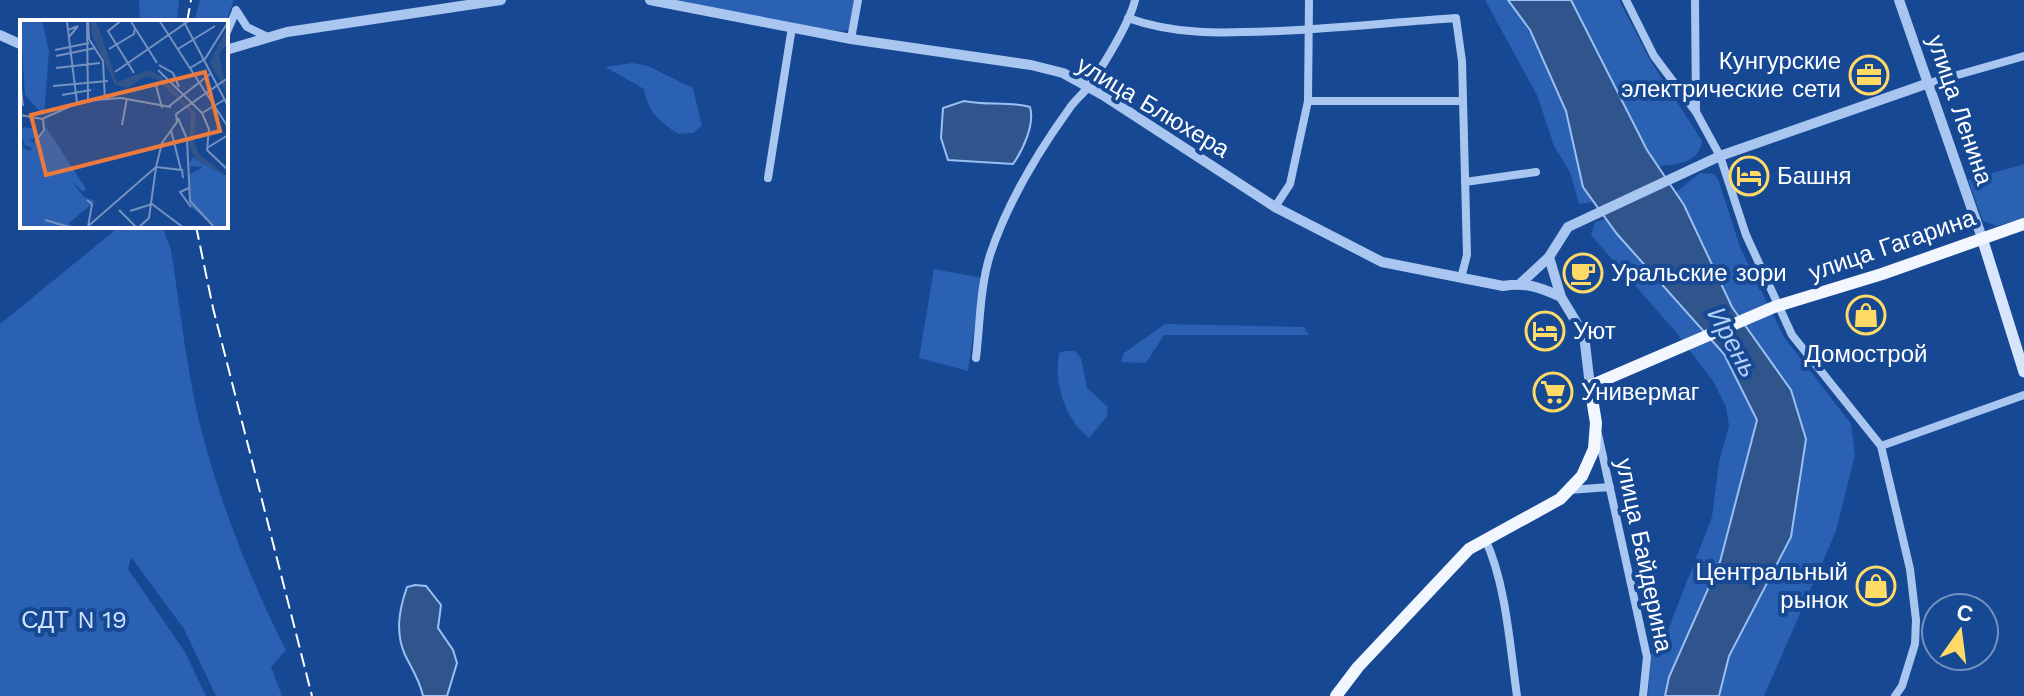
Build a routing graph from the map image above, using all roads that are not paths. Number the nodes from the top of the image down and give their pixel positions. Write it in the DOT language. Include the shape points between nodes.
graph roads {
  1 [pos="501,0"];
  2 [pos="650,0"];
  3 [pos="858,0"];
  4 [pos="1135,0"];
  5 [pos="1309,0"];
  6 [pos="1626,0"];
  7 [pos="1695,0"];
  8 [pos="1899,0"];
  9 [pos="669,2"];
  10 [pos="1128,18"];
  11 [pos="792,27"];
  12 [pos="228,29"];
  13 [pos="1309,30"];
  14 [pos="0,35"];
  15 [pos="266,36"];
  16 [pos="851,39"];
  17 [pos="20,44"];
  18 [pos="228,49"];
  19 [pos="2024,56"];
  20 [pos="1926,84"];
  21 [pos="1088,87"];
  22 [pos="1308,101"];
  23 [pos="1463,101"];
  24 [pos="1696,112"];
  25 [pos="1720,156"];
  26 [pos="1536,172"];
  27 [pos="768,178"];
  28 [pos="1465,182"];
  29 [pos="1275,207"];
  30 [pos="2024,224"];
  31 [pos="1982,238"];
  32 [pos="1549,257"];
  33 [pos="1461,278"];
  34 [pos="1521,283"];
  35 [pos="1561,297"];
  36 [pos="1776,307"];
  37 [pos="976,358"];
  38 [pos="2024,372"];
  39 [pos="1590,386"];
  40 [pos="2024,395"];
  41 [pos="1596,423"];
  42 [pos="1881,446"];
  43 [pos="1610,487"];
  44 [pos="1568,490"];
  45 [pos="1485,539"];
  46 [pos="1336,696"];
  47 [pos="1517,696"];
  48 [pos="1643,696"];
  49 [pos="1895,696"];
  1 -- 15 [label="street"];
  2 -- 9 [label="street, улица Блюхера"];
  3 -- 16 [label="street"];
  4 -- 10 [label="street"];
  5 -- 13 [label="street"];
  6 -- 24 [label="street" via="1654,56"];
  7 -- 24 [label="street"];
  8 -- 20 [label="street, улица Ленина"];
  9 -- 11 [label="street, улица Блюхера"];
  10 -- 13 [label="street" via="1209,34"];
  10 -- 21 [label="street"];
  11 -- 16 [label="street, улица Блюхера"];
  11 -- 27 [label="street"];
  12 -- 15 [label="street" via="236,10 247,27"];
  13 -- 22 [label="street"];
  13 -- 23 [label="street" via="1456,18"];
  14 -- 17 [label="street"];
  15 -- 18 [label="street"];
  16 -- 21 [label="street, улица Блюхера" via="1031,65 1063,73"];
  19 -- 20 [label="street"];
  20 -- 25 [label="street"];
  20 -- 31 [label="street, улица Ленина"];
  21 -- 29 [label="street, улица Блюхера"];
  21 -- 37 [label="street" via="1032,167 991,254"];
  22 -- 23 [label="street"];
  22 -- 29 [label="street" via="1290,184"];
  23 -- 28 [label="street"];
  24 -- 25 [label="street"];
  25 -- 32 [label="street" via="1568,227"];
  25 -- 36 [label="street"];
  26 -- 28 [label="street"];
  28 -- 33 [label="street" via="1467,255"];
  29 -- 33 [label="street, улица Блюхера" via="1382,262"];
  30 -- 31 [label="main road, улица Гагарина"];
  31 -- 36 [label="main road, улица Гагарина"];
  31 -- 38 [label="main road, улица Ленина"];
  32 -- 34 [label="street"];
  32 -- 35 [label="street"];
  33 -- 34 [label="street, улица Блюхера" via="1503,286"];
  34 -- 35 [label="street, улица Блюхера"];
  35 -- 39 [label="street" via="1584,335"];
  36 -- 39 [label="main road, улица Гагарина"];
  36 -- 42 [label="street" via="1792,335"];
  39 -- 41 [label="main road"];
  40 -- 42 [label="street"];
  41 -- 43 [label="street, улица Байдерина"];
  41 -- 44 [label="main road" via="1594,449 1582,476"];
  42 -- 49 [label="street" via="1910,569 1916,620 1915,644"];
  43 -- 44 [label="street"];
  43 -- 48 [label="street, улица Байдерина" via="1647,657"];
  44 -- 45 [label="main road"];
  45 -- 46 [label="main road" via="1469,549"];
  45 -- 47 [label="street" via="1498,581"];
}
